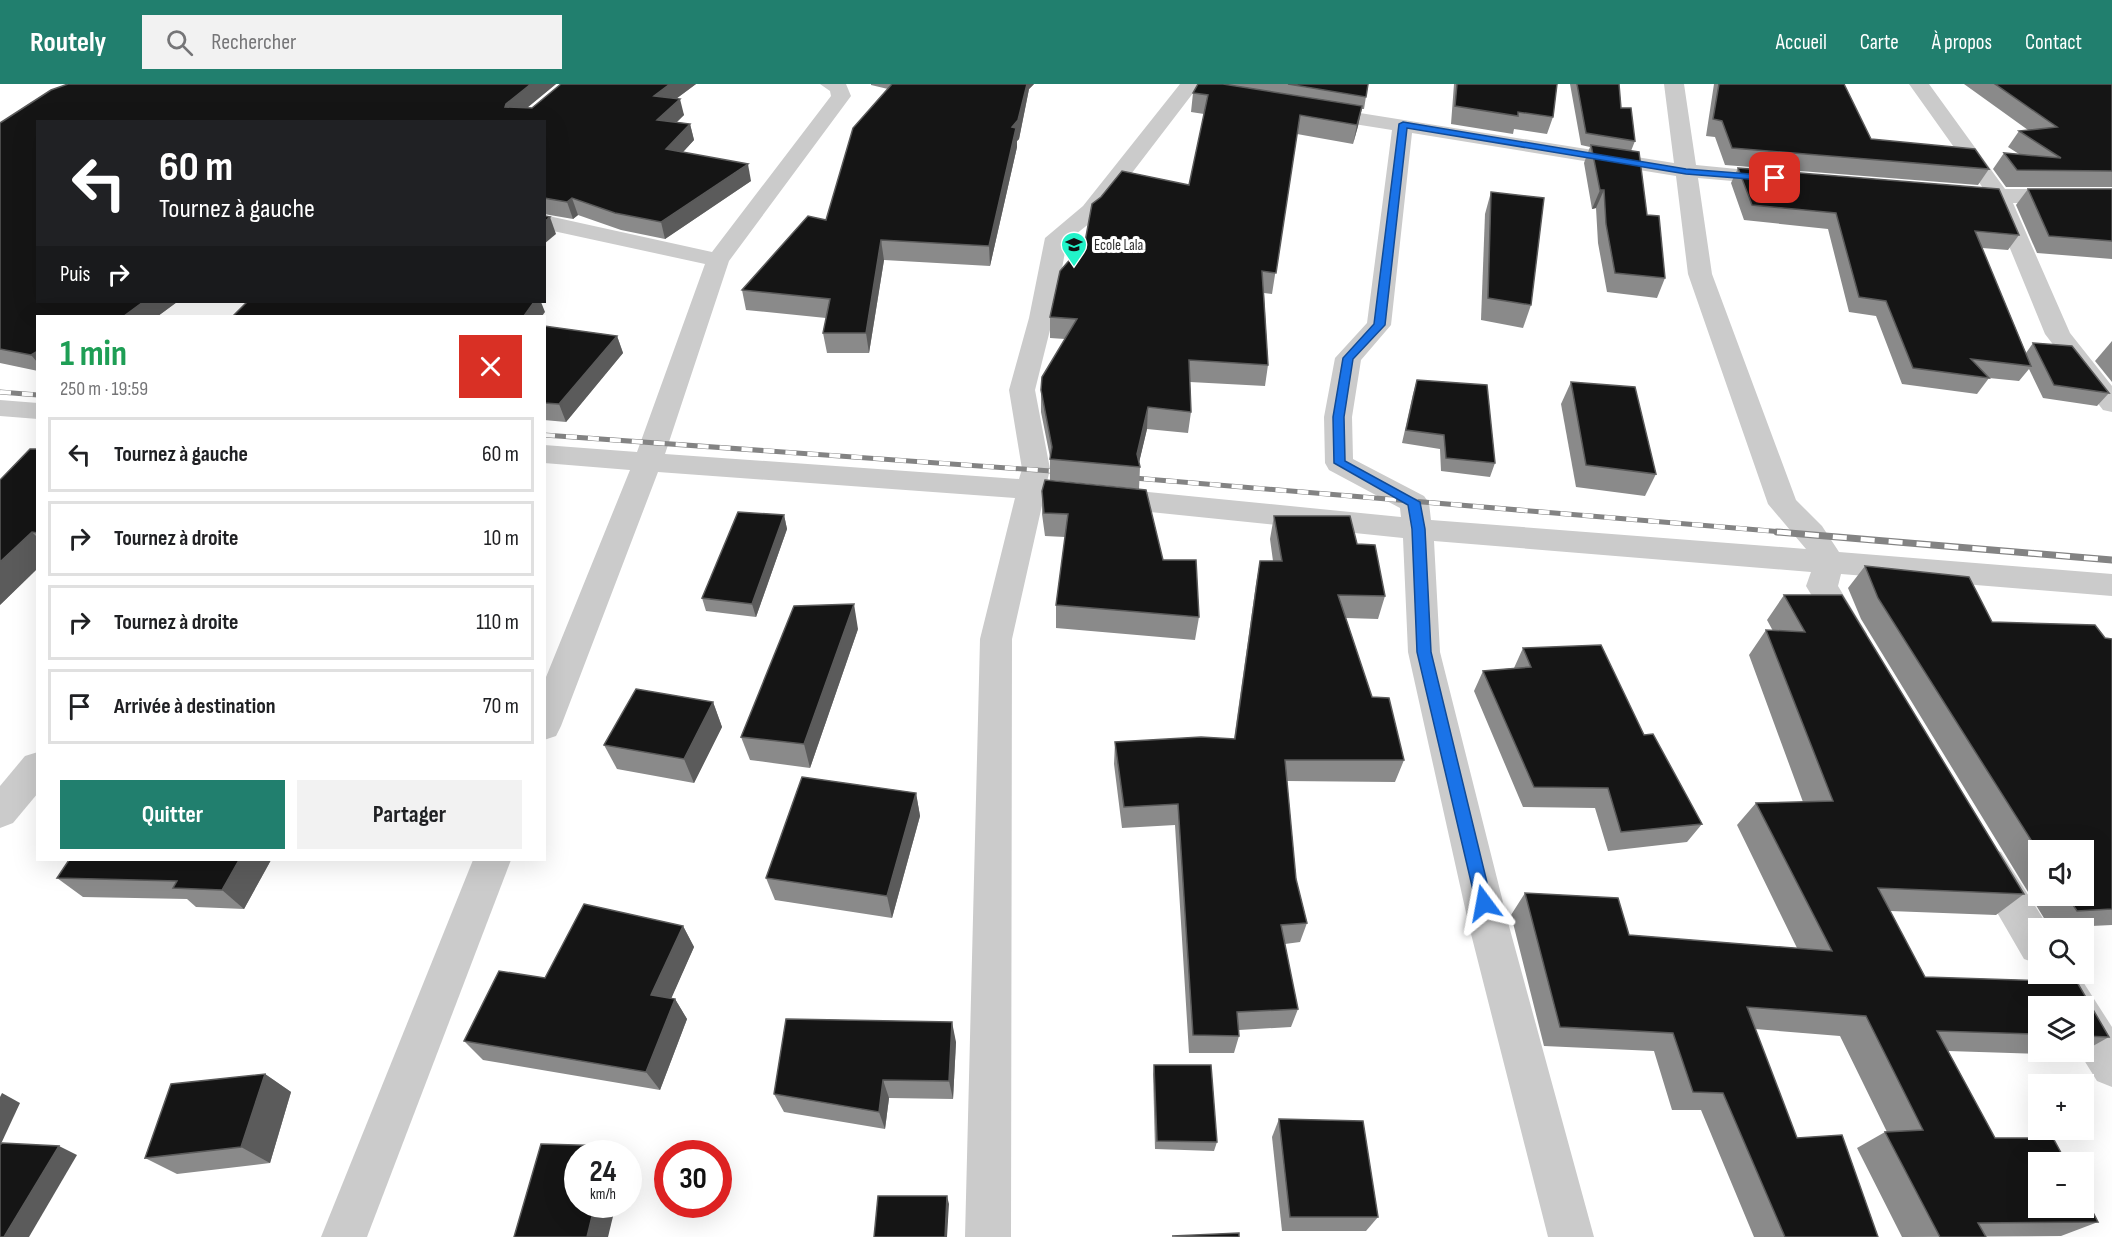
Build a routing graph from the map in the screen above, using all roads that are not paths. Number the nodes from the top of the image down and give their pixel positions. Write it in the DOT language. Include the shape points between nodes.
graph roads {
  1 [pos="830,84"];
  2 [pos="1674,84"];
  3 [pos="1919,84"];
  4 [pos="1195,89"];
  5 [pos="1301,109"];
  6 [pos="1403,124"];
  7 [pos="1686,171"];
  8 [pos="1802,181"];
  9 [pos="1941,192"];
  10 [pos="1999,196"];
  11 [pos="2112,196"];
  12 [pos="546,222"];
  13 [pos="718,260"];
  14 [pos="2112,404"];
  15 [pos="0,408"];
  16 [pos="36,411"];
  17 [pos="546,454"];
  18 [pos="648,461"];
  19 [pos="1031,490"];
  20 [pos="1419,529"];
  21 [pos="1829,561"];
  22 [pos="2112,585"];
  23 [pos="1864,657"];
  24 [pos="546,721"];
  25 [pos="36,768"];
  26 [pos="0,812"];
  27 [pos="1973,838"];
  28 [pos="492,861"];
  29 [pos="2028,929"];
  30 [pos="2094,1036"];
  31 [pos="2112,1066"];
  32 [pos="344,1237"];
  33 [pos="988,1237"];
  34 [pos="1571,1237"];
  1 -- 13 [label="street" via="839,88 841,96"];
  2 -- 7 [label="street"];
  3 -- 10 [label="street"];
  4 -- 19 [label="street" via="1091,211 1056,238 1022,390 1036,469"];
  5 -- 6 [label="street"];
  6 -- 7 [label="street"];
  6 -- 20 [label="street" via="1379,325 1348,358 1338,417 1340,463 1414,502"];
  7 -- 8 [label="street"];
  7 -- 21 [label="street" via="1700,274 1783,504 1811,533"];
  9 -- 10 [label="street"];
  10 -- 11 [label="street"];
  10 -- 14 [label="street" via="2058,334"];
  12 -- 13 [label="street"];
  13 -- 18 [label="street"];
  15 -- 16 [label="street"];
  17 -- 18 [label="street"];
  18 -- 19 [label="street"];
  18 -- 24 [label="street"];
  19 -- 20 [label="street"];
  19 -- 33 [label="street" via="996,639"];
  20 -- 21 [label="street"];
  20 -- 34 [label="street" via="1424,652 1489,926"];
  21 -- 22 [label="street"];
  21 -- 23 [label="street" via="1822,586"];
  25 -- 26 [label="street"];
  27 -- 29 [label="street"];
  28 -- 32 [label="street"];
  30 -- 31 [label="street"];
}
